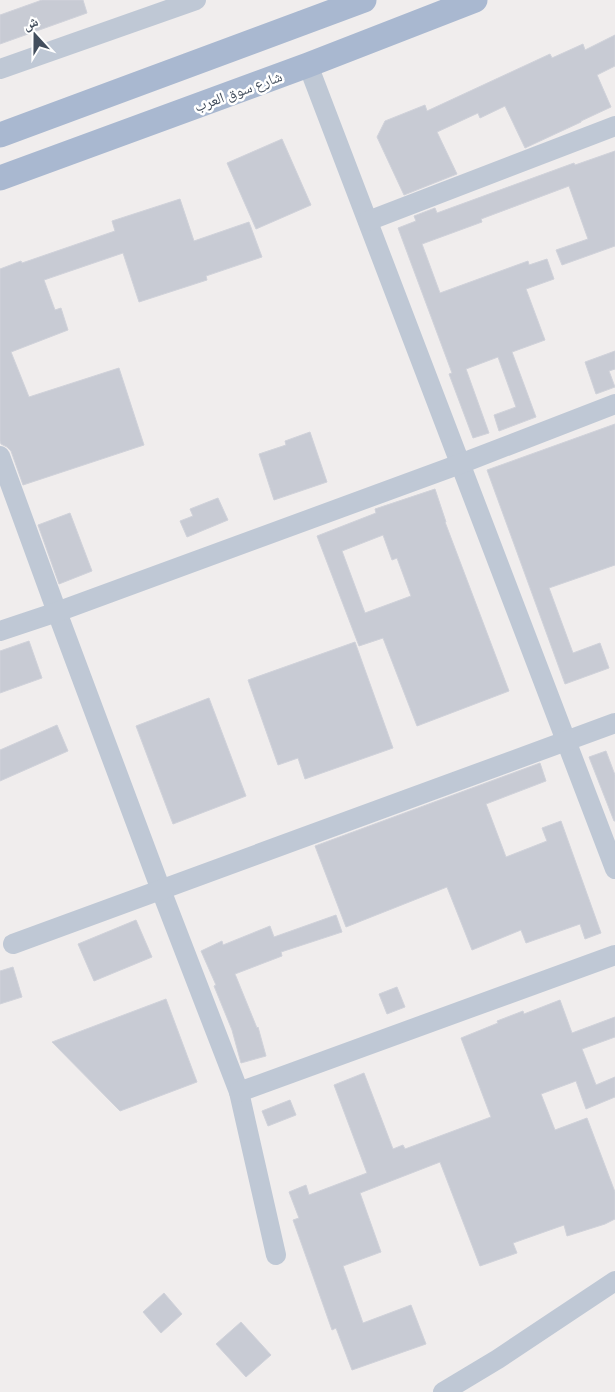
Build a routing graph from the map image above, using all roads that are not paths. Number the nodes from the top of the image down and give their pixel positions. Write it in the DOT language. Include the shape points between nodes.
graph roads {
  1 [pos="196,0"];
  2 [pos="364,0"];
  3 [pos="475,0"];
  4 [pos="308,65"];
  5 [pos="0,70"];
  6 [pos="615,126"];
  7 [pos="0,135"];
  8 [pos="0,178"];
  9 [pos="368,221"];
  10 [pos="615,404"];
  11 [pos="0,456"];
  12 [pos="460,464"];
  13 [pos="57,612"];
  14 [pos="0,631"];
  15 [pos="615,723"];
  16 [pos="565,742"];
  17 [pos="615,869"];
  18 [pos="161,890"];
  19 [pos="13,944"];
  20 [pos="615,955"];
  21 [pos="239,1092"];
  22 [pos="276,1255"];
  23 [pos="615,1281"];
  24 [pos="443,1392"];
  1 -- 5 [label="street"];
  2 -- 7 [label="main road"];
  3 -- 4 [label="main road, شارع سوق العرب"];
  4 -- 8 [label="main road, شارع سوق العرب"];
  4 -- 9 [label="street"];
  6 -- 9 [label="street"];
  9 -- 12 [label="street"];
  10 -- 12 [label="street"];
  11 -- 13 [label="street"];
  12 -- 13 [label="street"];
  12 -- 16 [label="street"];
  13 -- 14 [label="street"];
  13 -- 18 [label="street"];
  15 -- 16 [label="street"];
  16 -- 17 [label="street"];
  16 -- 18 [label="street"];
  18 -- 19 [label="street"];
  18 -- 21 [label="street"];
  20 -- 21 [label="street"];
  21 -- 22 [label="street"];
  23 -- 24 [label="street"];
}
